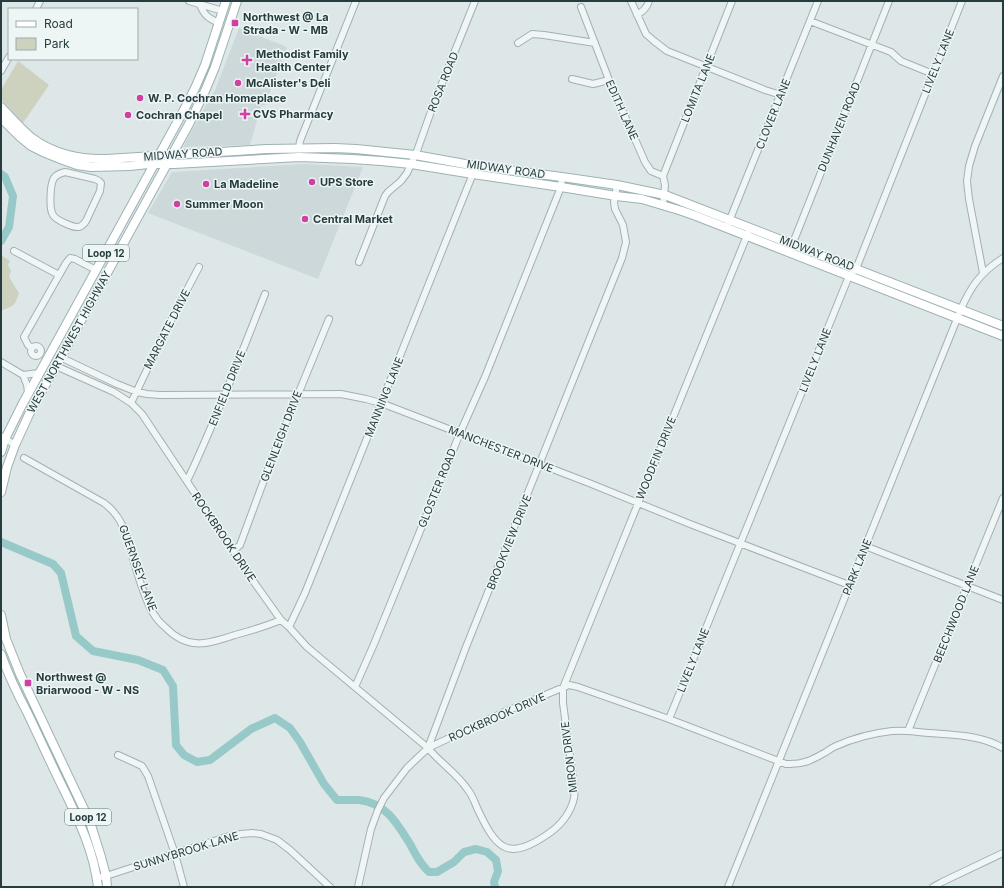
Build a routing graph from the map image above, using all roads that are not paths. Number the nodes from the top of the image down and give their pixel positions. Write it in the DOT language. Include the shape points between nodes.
graph roads {
  1 [pos="189,1"];
  2 [pos="226,1"];
  3 [pos="237,1"];
  4 [pos="356,1"];
  5 [pos="475,1"];
  6 [pos="631,1"];
  7 [pos="649,1"];
  8 [pos="732,1"];
  9 [pos="818,1"];
  10 [pos="889,1"];
  11 [pos="962,1"];
  12 [pos="200,5"];
  13 [pos="581,7"];
  14 [pos="223,12"];
  15 [pos="232,15"];
  16 [pos="637,15"];
  17 [pos="810,21"];
  18 [pos="219,23"];
  19 [pos="215,35"];
  20 [pos="518,43"];
  21 [pos="595,43"];
  22 [pos="871,44"];
  23 [pos="8,59"];
  24 [pos="706,66"];
  25 [pos="215,68"];
  26 [pos="1,71"];
  27 [pos="933,74"];
  28 [pos="1003,76"];
  29 [pos="572,79"];
  30 [pos="609,80"];
  31 [pos="781,95"];
  32 [pos="1,107"];
  33 [pos="1,118"];
  34 [pos="299,148"];
  35 [pos="245,150"];
  36 [pos="172,155"];
  37 [pos="415,155"];
  38 [pos="159,156"];
  39 [pos="300,157"];
  40 [pos="245,160"];
  41 [pos="78,161"];
  42 [pos="155,164"];
  43 [pos="167,164"];
  44 [pos="411,164"];
  45 [pos="130,166"];
  46 [pos="476,166"];
  47 [pos="71,173"];
  48 [pos="78,174"];
  49 [pos="473,174"];
  50 [pos="663,176"];
  51 [pos="562,177"];
  52 [pos="144,184"];
  53 [pos="617,185"];
  54 [pos="562,187"];
  55 [pos="665,195"];
  56 [pos="616,196"];
  57 [pos="663,205"];
  58 [pos="728,224"];
  59 [pos="748,231"];
  60 [pos="792,244"];
  61 [pos="14,251"];
  62 [pos="789,253"];
  63 [pos="1003,258"];
  64 [pos="359,262"];
  65 [pos="199,268"];
  66 [pos="856,269"];
  67 [pos="96,270"];
  68 [pos="983,273"];
  69 [pos="59,275"];
  70 [pos="849,276"];
  71 [pos="265,294"];
  72 [pos="961,310"];
  73 [pos="958,318"];
  74 [pos="329,319"];
  75 [pos="1003,326"];
  76 [pos="1003,336"];
  77 [pos="48,357"];
  78 [pos="60,358"];
  79 [pos="1,362"];
  80 [pos="56,366"];
  81 [pos="39,373"];
  82 [pos="23,375"];
  83 [pos="28,392"];
  84 [pos="137,392"];
  85 [pos="225,394"];
  86 [pos="298,394"];
  87 [pos="131,403"];
  88 [pos="381,403"];
  89 [pos="460,433"];
  90 [pos="3,438"];
  91 [pos="15,445"];
  92 [pos="1,452"];
  93 [pos="24,458"];
  94 [pos="540,464"];
  95 [pos="187,481"];
  96 [pos="1,492"];
  97 [pos="1003,498"];
  98 [pos="638,502"];
  99 [pos="740,543"];
  100 [pos="865,546"];
  101 [pos="233,550"];
  102 [pos="849,585"];
  103 [pos="967,586"];
  104 [pos="1003,600"];
  105 [pos="1,615"];
  106 [pos="281,620"];
  107 [pos="289,627"];
  108 [pos="1,654"];
  109 [pos="356,687"];
  110 [pos="563,688"];
  111 [pos="669,719"];
  112 [pos="908,731"];
  113 [pos="48,733"];
  114 [pos="39,738"];
  115 [pos="428,748"];
  116 [pos="1003,748"];
  117 [pos="118,755"];
  118 [pos="778,761"];
  119 [pos="1003,853"];
  120 [pos="175,854"];
  121 [pos="106,876"];
  122 [pos="97,878"];
  123 [pos="98,887"];
  124 [pos="107,887"];
  125 [pos="184,887"];
  126 [pos="330,887"];
  127 [pos="358,887"];
  128 [pos="728,887"];
  129 [pos="932,887"];
  1 -- 12 [label="street"];
  2 -- 14 [label="main road, WEST NORTHWEST HIGHWAY / Loop 12"];
  3 -- 15 [label="main road, WEST NORTHWEST HIGHWAY / Loop 12"];
  4 -- 34 [label="street"];
  5 -- 37 [label="street, ROSA ROAD"];
  6 -- 16 [label="street"];
  7 -- 16 [label="street"];
  8 -- 24 [label="street, LOMITA LANE"];
  9 -- 17 [label="street, CLOVER LANE"];
  10 -- 22 [label="street, DUNHAVEN ROAD"];
  11 -- 27 [label="street, LIVELY LANE"];
  12 -- 14 [label="street"];
  12 -- 18 [label="street" via="209,19"];
  13 -- 21 [label="street, EDITH LANE"];
  14 -- 15 [label="main road"];
  14 -- 18 [label="main road, WEST NORTHWEST HIGHWAY / Loop 12"];
  15 -- 25 [label="main road, WEST NORTHWEST HIGHWAY / Loop 12"];
  16 -- 24 [label="street" via="646,34 654,41 667,50"];
  17 -- 22 [label="street"];
  17 -- 31 [label="street, CLOVER LANE"];
  18 -- 19 [label="main road, WEST NORTHWEST HIGHWAY / Loop 12"];
  19 -- 25 [label="main road" via="216,44 211,63"];
  19 -- 38 [label="main road, WEST NORTHWEST HIGHWAY / Loop 12" via="196,86"];
  20 -- 21 [label="street" via="532,34"];
  21 -- 30 [label="street, EDITH LANE"];
  22 -- 27 [label="street" via="891,52 901,61"];
  22 -- 60 [label="street, DUNHAVEN ROAD"];
  23 -- 26 [label="street"];
  24 -- 31 [label="street"];
  24 -- 50 [label="street, LOMITA LANE"];
  25 -- 36 [label="main road, WEST NORTHWEST HIGHWAY / Loop 12" via="198,107"];
  27 -- 66 [label="street, LIVELY LANE"];
  28 -- 68 [label="street" via="975,146 967,181 968,199"];
  29 -- 30 [label="street" via="593,84"];
  30 -- 50 [label="street, EDITH LANE" via="645,162 651,171"];
  31 -- 58 [label="street, CLOVER LANE"];
  32 -- 41 [label="main road, MIDWAY ROAD" via="37,142"];
  33 -- 41 [label="main road, MIDWAY ROAD" via="32,146 63,160"];
  34 -- 35 [label="main road, MIDWAY ROAD"];
  34 -- 37 [label="main road, MIDWAY ROAD" via="356,149"];
  34 -- 39 [label="main road"];
  35 -- 36 [label="main road, MIDWAY ROAD"];
  35 -- 40 [label="main road"];
  36 -- 38 [label="main road, MIDWAY ROAD"];
  36 -- 43 [label="main road, WEST NORTHWEST HIGHWAY / Loop 12"];
  37 -- 44 [label="street, ROSA ROAD"];
  37 -- 46 [label="main road, MIDWAY ROAD"];
  38 -- 41 [label="main road, MIDWAY ROAD"];
  38 -- 42 [label="main road, WEST NORTHWEST HIGHWAY / Loop 12"];
  39 -- 40 [label="main road, MIDWAY ROAD"];
  39 -- 44 [label="main road, MIDWAY ROAD"];
  40 -- 43 [label="main road, MIDWAY ROAD"];
  41 -- 45 [label="main road, MIDWAY ROAD" via="91,167"];
  41 -- 47 [label="street"];
  41 -- 48 [label="street"];
  42 -- 43 [label="main road, MIDWAY ROAD"];
  42 -- 45 [label="main road, MIDWAY ROAD"];
  42 -- 52 [label="main road, WEST NORTHWEST HIGHWAY / Loop 12"];
  43 -- 78 [label="main road, WEST NORTHWEST HIGHWAY / Loop 12"];
  44 -- 49 [label="main road, MIDWAY ROAD"];
  44 -- 64 [label="street, ROSA ROAD" via="404,177 385,196"];
  45 -- 52 [label="main road" via="142,171 145,176"];
  46 -- 49 [label="street, MANNING LANE"];
  46 -- 51 [label="main road, MIDWAY ROAD"];
  47 -- 48 [label="street"];
  47 -- 48 [label="street" via="62,172 55,176 52,182 51,209 55,217 76,227 80,227 86,221 101,187 99,181"];
  49 -- 54 [label="main road, MIDWAY ROAD"];
  49 -- 88 [label="street, MANNING LANE"];
  50 -- 55 [label="street"];
  51 -- 53 [label="main road, MIDWAY ROAD"];
  51 -- 54 [label="street, GLOSTER ROAD"];
  52 -- 67 [label="main road, WEST NORTHWEST HIGHWAY / Loop 12"];
  53 -- 55 [label="main road, MIDWAY ROAD"];
  53 -- 56 [label="street, BROOKVIEW DRIVE"];
  54 -- 56 [label="main road, MIDWAY ROAD"];
  54 -- 89 [label="street, GLOSTER ROAD"];
  55 -- 57 [label="street"];
  55 -- 58 [label="main road, MIDWAY ROAD"];
  56 -- 57 [label="main road, MIDWAY ROAD"];
  56 -- 94 [label="street, BROOKVIEW DRIVE" via="615,209 625,232 625,250"];
  57 -- 58 [label="main road, MIDWAY ROAD"];
  58 -- 59 [label="main road, MIDWAY ROAD"];
  59 -- 60 [label="main road, MIDWAY ROAD"];
  59 -- 62 [label="main road, MIDWAY ROAD"];
  59 -- 98 [label="street, WOODFIN DRIVE"];
  60 -- 62 [label="street, DUNHAVEN ROAD"];
  60 -- 66 [label="main road, MIDWAY ROAD"];
  61 -- 69 [label="street"];
  62 -- 70 [label="main road, MIDWAY ROAD"];
  63 -- 68 [label="street, PARK LANE"];
  65 -- 84 [label="street, MARGATE DRIVE"];
  66 -- 70 [label="street, LIVELY LANE"];
  66 -- 72 [label="main road, MIDWAY ROAD"];
  67 -- 69 [label="street" via="70,258"];
  67 -- 77 [label="main road, WEST NORTHWEST HIGHWAY / Loop 12"];
  68 -- 72 [label="street, PARK LANE"];
  69 -- 77 [label="street" via="24,337 28,345 32,348 38,346 41,353"];
  70 -- 73 [label="main road, MIDWAY ROAD"];
  70 -- 99 [label="street, LIVELY LANE"];
  71 -- 85 [label="street, ENFIELD DRIVE"];
  72 -- 73 [label="street, PARK LANE"];
  72 -- 75 [label="main road, MIDWAY ROAD"];
  73 -- 76 [label="main road, MIDWAY ROAD"];
  73 -- 100 [label="street, PARK LANE"];
  74 -- 86 [label="street, GLENLEIGH DRIVE"];
  77 -- 78 [label="main road"];
  77 -- 80 [label="main road"];
  77 -- 81 [label="main road, WEST NORTHWEST HIGHWAY / Loop 12"];
  78 -- 80 [label="main road, WEST NORTHWEST HIGHWAY / Loop 12"];
  78 -- 84 [label="street"];
  79 -- 82 [label="street"];
  80 -- 87 [label="street, ROCKBROOK DRIVE" via="114,392"];
  80 -- 91 [label="main road, WEST NORTHWEST HIGHWAY / Loop 12"];
  81 -- 82 [label="street"];
  81 -- 83 [label="main road, WEST NORTHWEST HIGHWAY / Loop 12"];
  82 -- 83 [label="street"];
  83 -- 90 [label="main road, WEST NORTHWEST HIGHWAY / Loop 12"];
  84 -- 85 [label="street, MANCHESTER DRIVE" via="160,395"];
  84 -- 87 [label="street"];
  85 -- 86 [label="street, MANCHESTER DRIVE"];
  85 -- 95 [label="street, ENFIELD DRIVE"];
  86 -- 88 [label="street, MANCHESTER DRIVE" via="341,394"];
  86 -- 101 [label="street, GLENLEIGH DRIVE" via="240,545"];
  87 -- 95 [label="street, ROCKBROOK DRIVE" via="142,414"];
  88 -- 89 [label="street, MANCHESTER DRIVE"];
  88 -- 107 [label="street, MANNING LANE"];
  89 -- 94 [label="street, MANCHESTER DRIVE"];
  89 -- 109 [label="street, GLOSTER ROAD"];
  90 -- 91 [label="street"];
  90 -- 92 [label="main road, WEST NORTHWEST HIGHWAY / Loop 12"];
  91 -- 96 [label="main road, WEST NORTHWEST HIGHWAY / Loop 12"];
  93 -- 106 [label="street, GUERNSEY LANE" via="104,503 116,513 127,536 140,582 151,609 174,635 190,643 206,643"];
  94 -- 98 [label="street, MANCHESTER DRIVE"];
  94 -- 115 [label="street, BROOKVIEW DRIVE"];
  95 -- 101 [label="street, ROCKBROOK DRIVE"];
  97 -- 103 [label="street, BEECHWOOD LANE"];
  98 -- 99 [label="street, MANCHESTER DRIVE"];
  98 -- 110 [label="street, WOODFIN DRIVE"];
  99 -- 102 [label="street, MANCHESTER DRIVE"];
  99 -- 111 [label="street, LIVELY LANE"];
  100 -- 102 [label="street, PARK LANE"];
  100 -- 103 [label="street"];
  101 -- 106 [label="street, ROCKBROOK DRIVE"];
  102 -- 118 [label="street, PARK LANE"];
  103 -- 104 [label="street"];
  103 -- 112 [label="street, BEECHWOOD LANE"];
  105 -- 113 [label="main road, Loop 12" via="12,655"];
  106 -- 107 [label="street, ROCKBROOK DRIVE"];
  107 -- 109 [label="street, ROCKBROOK DRIVE" via="308,647"];
  108 -- 114 [label="main road, Loop 12"];
  109 -- 115 [label="street, ROCKBROOK DRIVE"];
  110 -- 111 [label="street, ROCKBROOK DRIVE" via="574,686"];
  110 -- 115 [label="street, ROCKBROOK DRIVE"];
  110 -- 115 [label="street, MIRON DRIVE" via="574,798 572,807 562,822 531,844 510,849 496,840 469,791"];
  111 -- 118 [label="street, ROCKBROOK DRIVE"];
  112 -- 116 [label="street, ROCKBROOK DRIVE" via="979,738"];
  112 -- 118 [label="street, ROCKBROOK DRIVE" via="860,737 799,764"];
  113 -- 114 [label="main road"];
  113 -- 121 [label="main road, Loop 12" via="90,822"];
  114 -- 122 [label="main road, Loop 12" via="83,829"];
  115 -- 127 [label="street, BROOKVIEW DRIVE" via="407,768 384,798 371,829"];
  117 -- 120 [label="street" via="142,766 148,776"];
  118 -- 128 [label="street, PARK LANE"];
  119 -- 129 [label="street"];
  120 -- 121 [label="street, SUNNYBROOK LANE"];
  120 -- 125 [label="street"];
  120 -- 126 [label="street, SUNNYBROOK LANE" via="226,837 261,834 277,840"];
  121 -- 122 [label="street, SUNNYBROOK LANE"];
  121 -- 124 [label="main road, Loop 12"];
  122 -- 123 [label="main road, Loop 12"];
}
